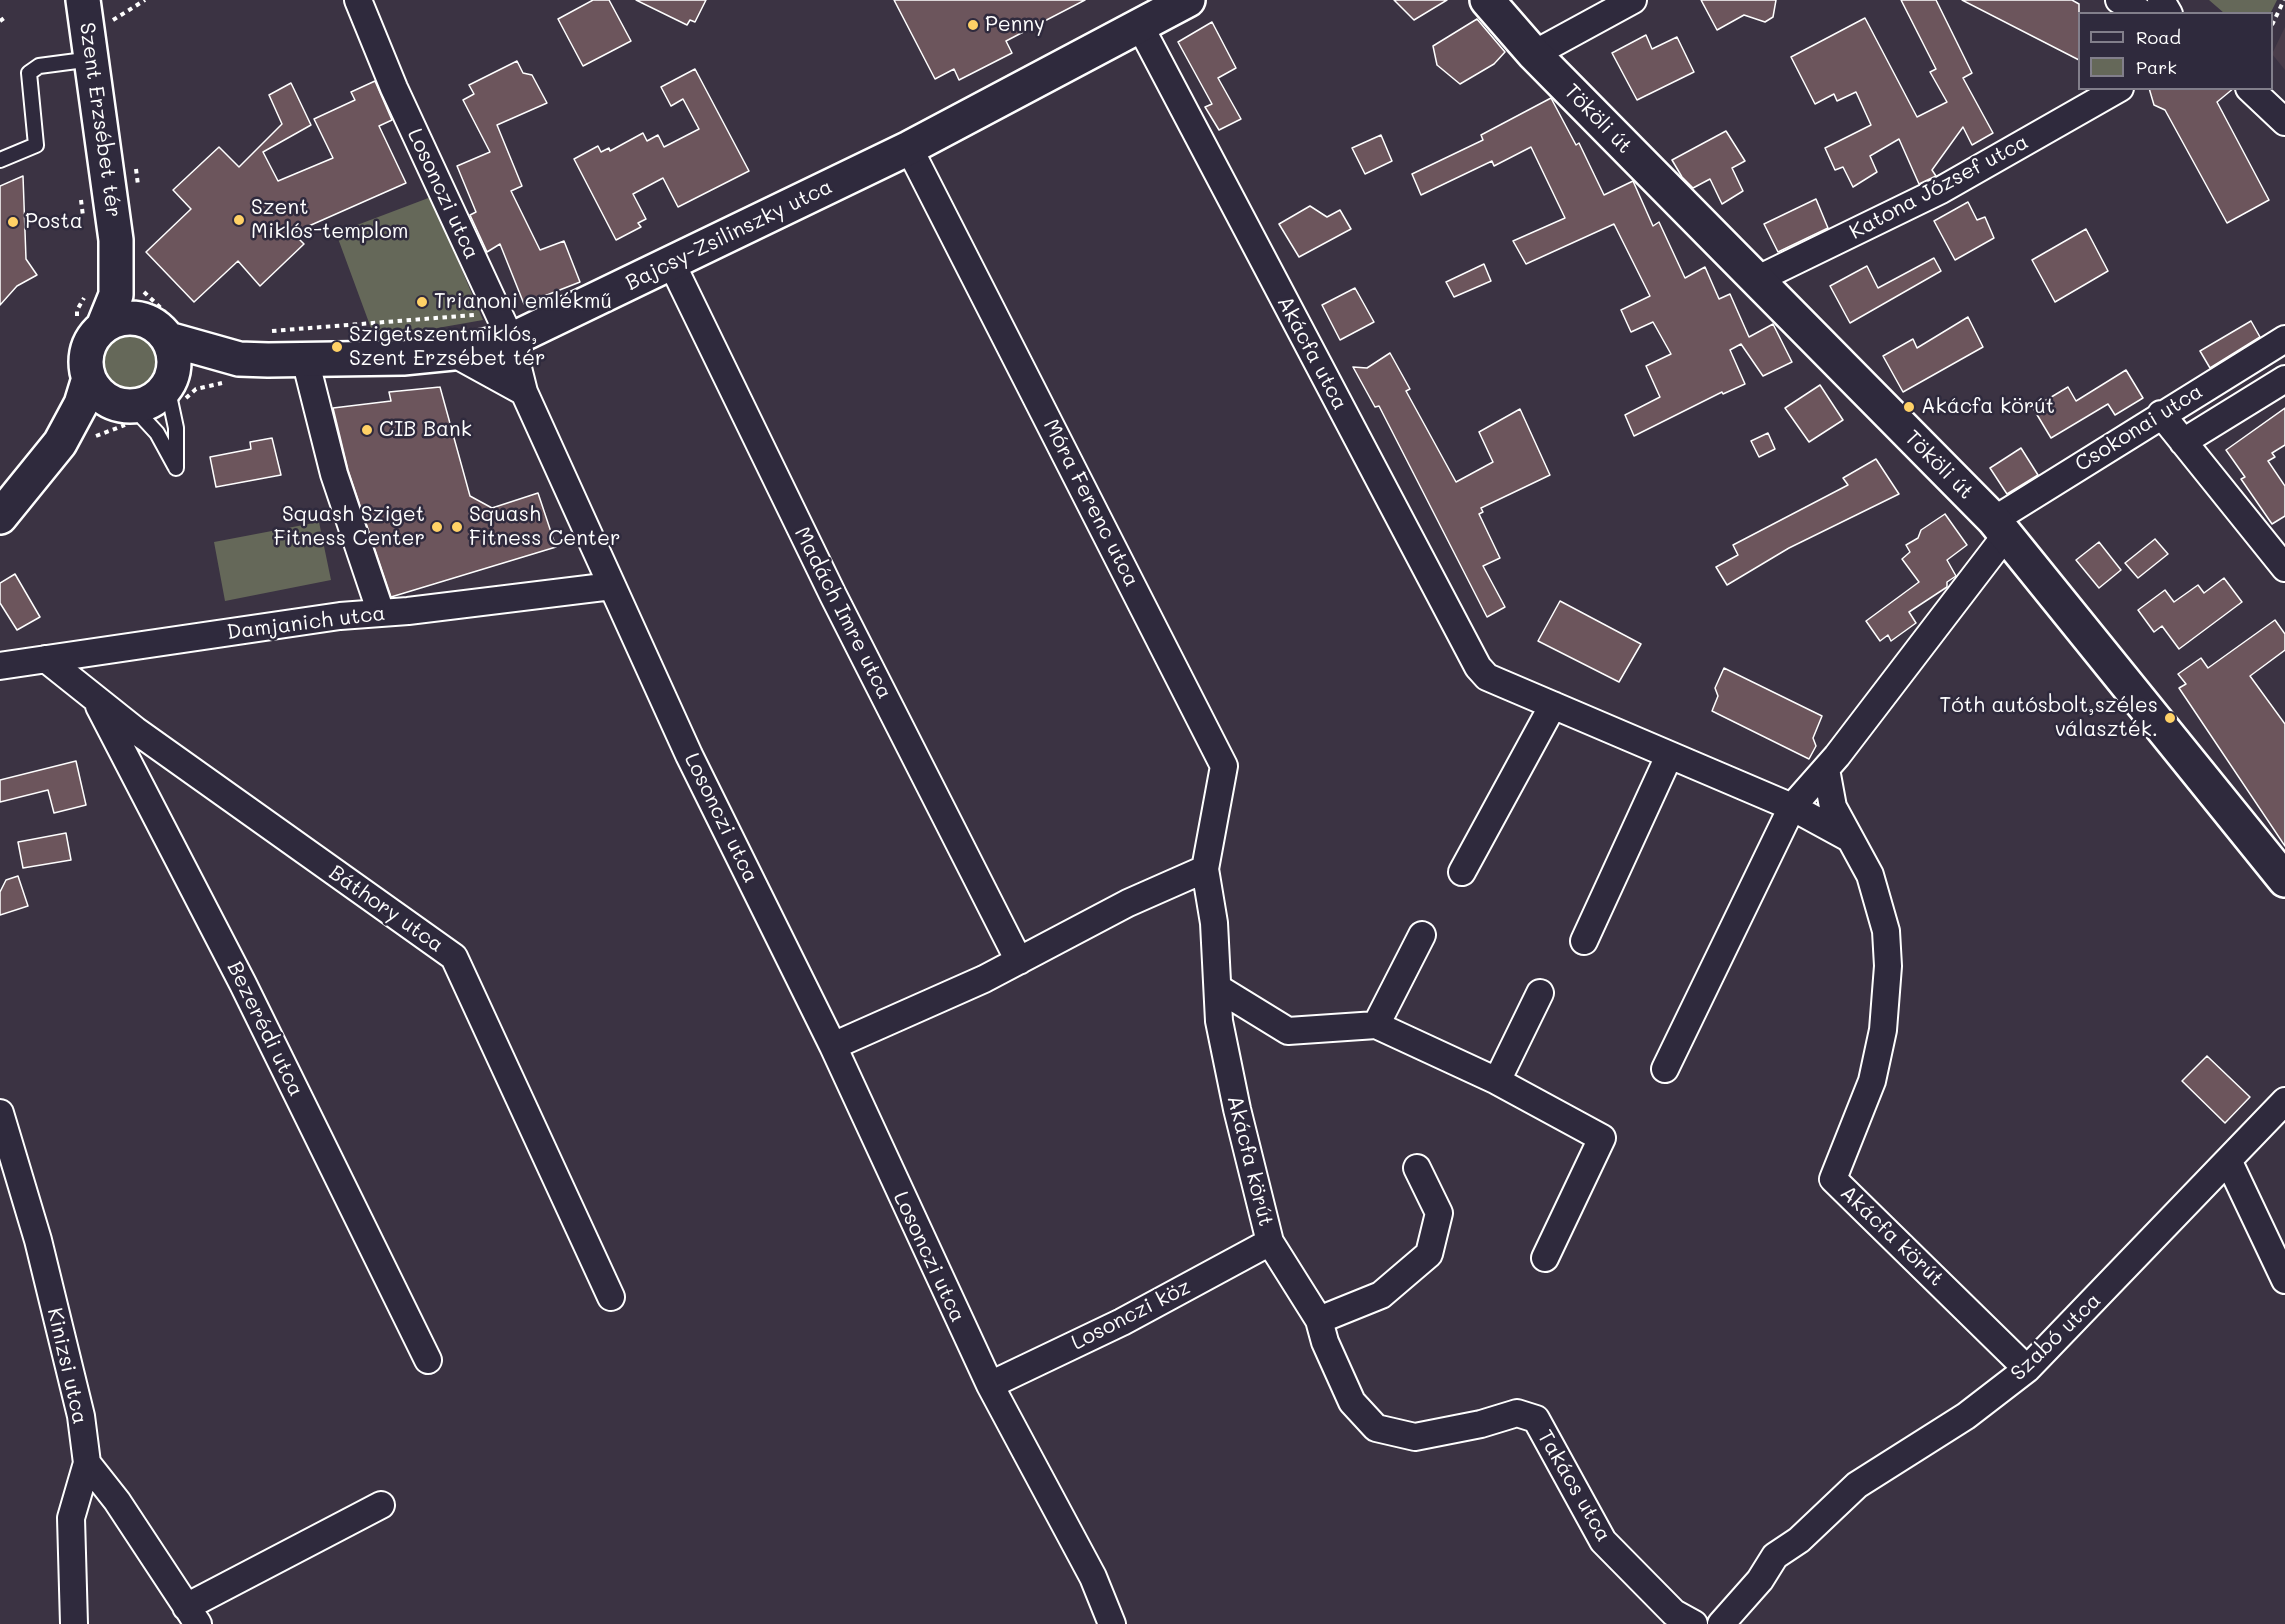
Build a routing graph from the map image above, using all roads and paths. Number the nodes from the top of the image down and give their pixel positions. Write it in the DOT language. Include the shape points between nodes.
graph roads {
  1 [pos="83,0"];
  2 [pos="358,0"];
  3 [pos="1188,0"];
  4 [pos="1487,0"];
  5 [pos="1633,0"];
  6 [pos="2119,0"];
  7 [pos="2284,0"];
  8 [pos="2140,12"];
  9 [pos="7,16"];
  10 [pos="0,21"];
  11 [pos="2273,21"];
  12 [pos="1140,26"];
  13 [pos="1534,54"];
  14 [pos="92,59"];
  15 [pos="2116,90"];
  16 [pos="2251,90"];
  17 [pos="2285,122"];
  18 [pos="909,148"];
  19 [pos="0,160"];
  20 [pos="116,240"];
  21 [pos="671,262"];
  22 [pos="1756,280"];
  23 [pos="156,317"];
  24 [pos="103,327"];
  25 [pos="505,327"];
  26 [pos="262,331"];
  27 [pos="2285,339"];
  28 [pos="453,353"];
  29 [pos="239,359"];
  30 [pos="305,359"];
  31 [pos="89,378"];
  32 [pos="170,379"];
  33 [pos="2285,379"];
  34 [pos="524,392"];
  35 [pos="124,405"];
  36 [pos="2161,414"];
  37 [pos="2183,442"];
  38 [pos="37,473"];
  39 [pos="0,517"];
  40 [pos="2000,527"];
  41 [pos="2285,568"];
  42 [pos="612,586"];
  43 [pos="381,613"];
  44 [pos="46,659"];
  45 [pos="0,666"];
  46 [pos="1487,677"];
  47 [pos="96,701"];
  48 [pos="1553,705"];
  49 [pos="1670,756"];
  50 [pos="1826,769"];
  51 [pos="1792,807"];
  52 [pos="1847,837"];
  53 [pos="1205,869"];
  54 [pos="1462,872"];
  55 [pos="2285,880"];
  56 [pos="1422,935"];
  57 [pos="1584,941"];
  58 [pos="1019,961"];
  59 [pos="1218,988"];
  60 [pos="1540,993"];
  61 [pos="1376,1025"];
  62 [pos="833,1046"];
  63 [pos="1665,1069"];
  64 [pos="1497,1081"];
  65 [pos="2285,1101"];
  66 [pos="0,1113"];
  67 [pos="2229,1162"];
  68 [pos="1417,1168"];
  69 [pos="1270,1242"];
  70 [pos="1545,1258"];
  71 [pos="2285,1280"];
  72 [pos="611,1297"];
  73 [pos="1319,1320"];
  74 [pos="428,1360"];
  75 [pos="2027,1369"];
  76 [pos="990,1385"];
  77 [pos="1536,1419"];
  78 [pos="87,1463"];
  79 [pos="381,1504"];
  80 [pos="192,1616"];
  81 [pos="74,1624"];
  82 [pos="1112,1624"];
  83 [pos="1694,1624"];
  84 [pos="1721,1624"];
  1 -- 14 [label="street, Szent Erzsébet tér"];
  2 -- 25 [label="street, Losonczi utca" via="394,88"];
  3 -- 12 [label="street, Bajcsy-Zsilinszky utca"];
  4 -- 13 [label="street, Tököli út"];
  5 -- 13 [label="street"];
  6 -- 8 [label="street"];
  7 -- 11 [label="path"];
  9 -- 10 [label="path"];
  12 -- 18 [label="street, Bajcsy-Zsilinszky utca"];
  12 -- 46 [label="street, Akácfa utca" via="1478,667"];
  13 -- 22 [label="street, Tököli út"];
  14 -- 19 [label="lane" via="39,66 29,73 36,145"];
  14 -- 20 [label="street, Szent Erzsébet tér"];
  15 -- 22 [label="street, Katona József utca" via="1941,190"];
  16 -- 17 [label="street"];
  18 -- 21 [label="street, Bajcsy-Zsilinszky utca"];
  18 -- 53 [label="street, Móra Ferenc utca" via="1224,766"];
  20 -- 23 [label="street, Szent Erzsébet tér" via="130,292"];
  20 -- 24 [label="street, Szent Erzsébet tér" via="116,296"];
  21 -- 25 [label="street, Bajcsy-Zsilinszky utca"];
  21 -- 58 [label="street, Madách Imre utca" via="833,595"];
  22 -- 40 [label="street, Tököli út"];
  23 -- 24 [label="street" via="115,320"];
  23 -- 29 [label="street, Bajcsy-Zsilinszky utca"];
  23 -- 32 [label="street, Szent Erzsébet tér" via="172,349"];
  24 -- 31 [label="street, Szent Erzsébet tér" via="87,350"];
  25 -- 26 [label="path"];
  25 -- 28 [label="street, Bajcsy-Zsilinszky utca"];
  25 -- 34 [label="street, Losonczi utca"];
  27 -- 36 [label="street, Csokonai utca"];
  28 -- 30 [label="street, Bajcsy-Zsilinszky utca"];
  28 -- 34 [label="street"];
  29 -- 30 [label="street, Bajcsy-Zsilinszky utca"];
  29 -- 32 [label="street, Bajcsy-Zsilinszky utca"];
  30 -- 43 [label="street" via="333,474"];
  31 -- 35 [label="street" via="104,398"];
  31 -- 38 [label="street" via="60,443"];
  32 -- 35 [label="street" via="152,400"];
  32 -- 35 [label="lane" via="177,468 157,433"];
  33 -- 37 [label="street"];
  34 -- 42 [label="street, Losonczi utca"];
  35 -- 38 [label="street"];
  36 -- 37 [label="street"];
  36 -- 40 [label="street, Csokonai utca"];
  37 -- 41 [label="street"];
  38 -- 39 [label="street"];
  40 -- 50 [label="street"];
  40 -- 55 [label="street, Tököli út"];
  42 -- 43 [label="street, Damjanich utca"];
  42 -- 62 [label="street, Losonczi utca" via="689,755"];
  43 -- 44 [label="street, Damjanich utca"];
  44 -- 45 [label="street, Damjanich utca"];
  44 -- 47 [label="street, Báthory utca"];
  46 -- 48 [label="street, Akácfa körút"];
  47 -- 72 [label="street, Báthory utca" via="454,957"];
  47 -- 74 [label="street, Bezerédi utca" via="243,984"];
  48 -- 49 [label="street, Akácfa körút"];
  48 -- 54 [label="street"];
  49 -- 51 [label="street, Akácfa körút"];
  49 -- 57 [label="street"];
  50 -- 51 [label="street"];
  50 -- 52 [label="street, Akácfa körút" via="1833,807"];
  51 -- 52 [label="street, Akácfa körút"];
  51 -- 63 [label="street"];
  52 -- 75 [label="street, Akácfa körút" via="1870,874 1886,931 1888,966 1883,1030 1872,1081 1833,1179"];
  53 -- 58 [label="street" via="1128,903"];
  53 -- 59 [label="street, Akácfa körút" via="1213,914"];
  56 -- 61 [label="street"];
  58 -- 62 [label="street"];
  59 -- 61 [label="street" via="1288,1031"];
  59 -- 69 [label="street, Akácfa körút" via="1219,1021 1237,1109"];
  60 -- 64 [label="street"];
  61 -- 64 [label="street"];
  62 -- 76 [label="street, Losonczi utca"];
  64 -- 70 [label="street" via="1602,1138"];
  65 -- 67 [label="street, Szabó utca"];
  66 -- 78 [label="street, Kinizsi utca" via="38,1240 81,1416"];
  67 -- 71 [label="street"];
  67 -- 75 [label="street, Szabó utca"];
  68 -- 73 [label="street" via="1439,1213 1429,1254 1381,1295"];
  69 -- 73 [label="street, Akácfa körút"];
  69 -- 76 [label="street, Losonczi köz" via="1122,1322"];
  73 -- 77 [label="street, Akácfa körút" via="1324,1342 1352,1402 1376,1428 1415,1437 1517,1413"];
  75 -- 84 [label="street, Szabó utca" via="1966,1416 1857,1485 1799,1540 1775,1556 1760,1580"];
  76 -- 82 [label="street, Losonczi utca" via="1094,1577"];
  77 -- 83 [label="street, Takács utca" via="1603,1541 1674,1612"];
  78 -- 80 [label="street" via="117,1501"];
  78 -- 81 [label="street, Kinizsi utca" via="71,1518"];
  79 -- 80 [label="street"];
}
